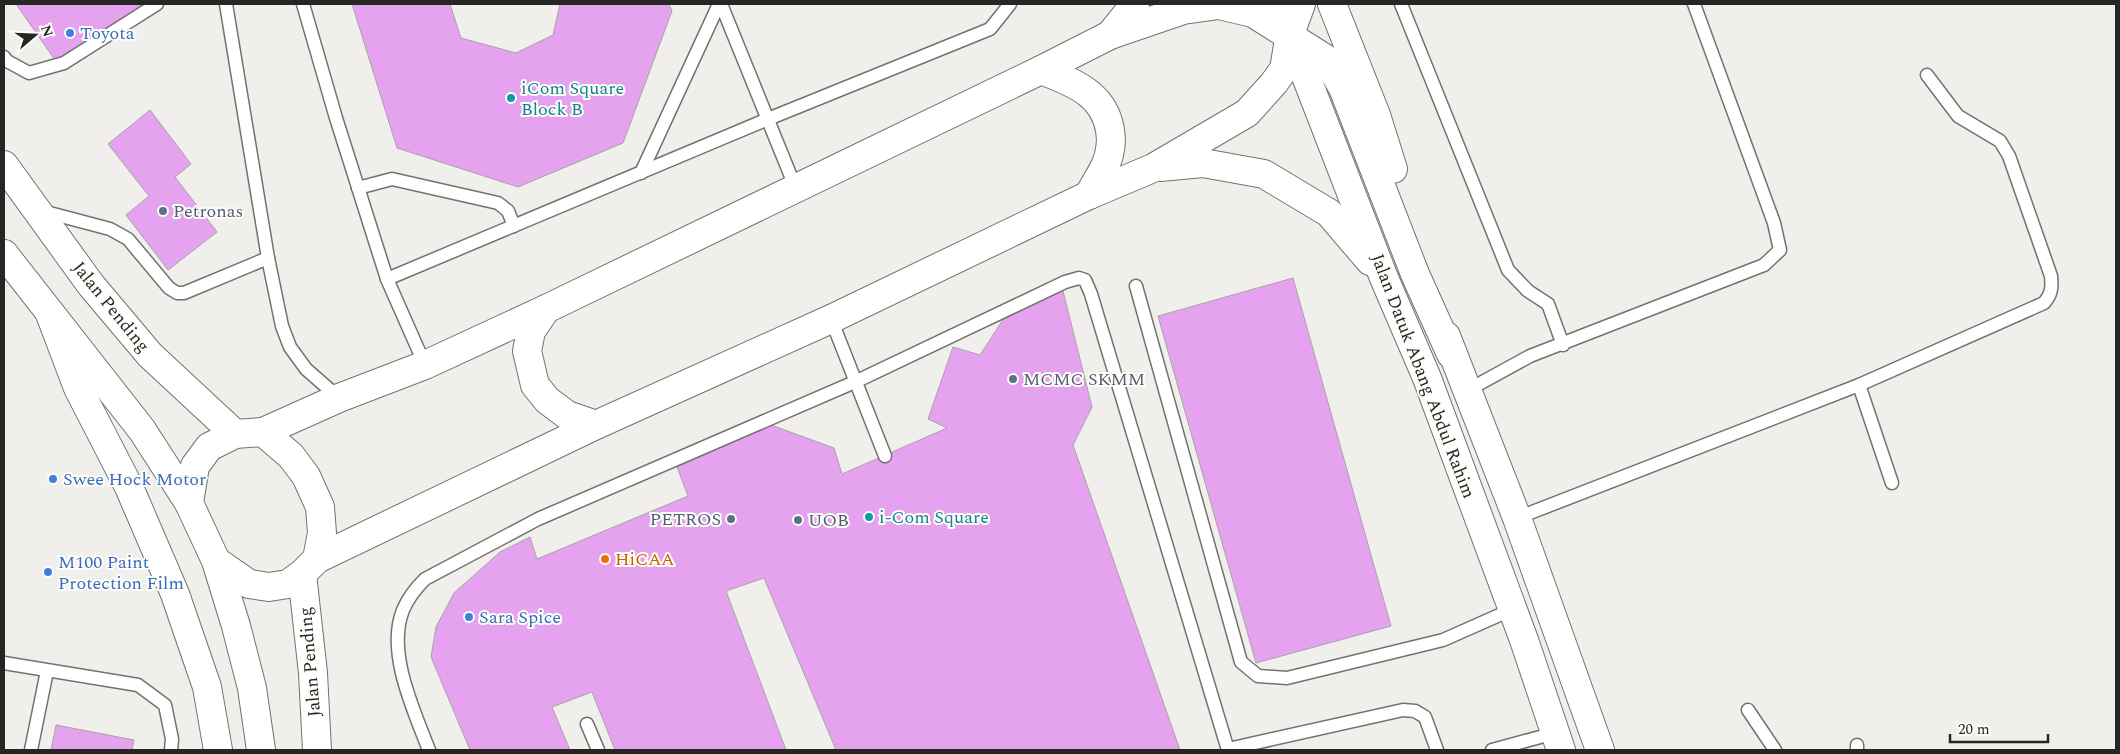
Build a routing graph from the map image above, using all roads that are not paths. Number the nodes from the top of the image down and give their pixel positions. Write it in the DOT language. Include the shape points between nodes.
graph roads {
  1 [pos="156,4"];
  2 [pos="226,4"];
  3 [pos="303,4"];
  4 [pos="720,4"];
  5 [pos="1010,4"];
  6 [pos="1135,4"];
  7 [pos="1278,4"];
  8 [pos="1301,4"];
  9 [pos="1332,4"];
  10 [pos="1401,4"];
  11 [pos="1694,4"];
  12 [pos="1290,34"];
  13 [pos="1110,36"];
  14 [pos="4,57"];
  15 [pos="1041,70"];
  16 [pos="1927,75"];
  17 [pos="768,119"];
  18 [pos="4,165"];
  19 [pos="1153,168"];
  20 [pos="640,172"];
  21 [pos="358,188"];
  22 [pos="796,189"];
  23 [pos="1089,194"];
  24 [pos="37,210"];
  25 [pos="514,226"];
  26 [pos="4,254"];
  27 [pos="268,258"];
  28 [pos="387,278"];
  29 [pos="1384,278"];
  30 [pos="1136,286"];
  31 [pos="546,309"];
  32 [pos="50,314"];
  33 [pos="831,319"];
  34 [pos="1563,344"];
  35 [pos="1451,354"];
  36 [pos="424,365"];
  37 [pos="857,381"];
  38 [pos="1859,385"];
  39 [pos="1468,390"];
  40 [pos="339,398"];
  41 [pos="596,424"];
  42 [pos="263,432"];
  43 [pos="236,434"];
  44 [pos="885,456"];
  45 [pos="1892,483"];
  46 [pos="189,503"];
  47 [pos="1517,518"];
  48 [pos="216,560"];
  49 [pos="309,566"];
  50 [pos="1513,609"];
  51 [pos="4,663"];
  52 [pos="47,671"];
  53 [pos="1748,710"];
  54 [pos="587,724"];
  55 [pos="1558,742"];
  56 [pos="31,750"];
  57 [pos="171,750"];
  58 [pos="218,750"];
  59 [pos="261,750"];
  60 [pos="317,750"];
  61 [pos="429,750"];
  62 [pos="598,750"];
  63 [pos="1228,750"];
  64 [pos="1437,750"];
  65 [pos="1492,750"];
  66 [pos="1600,750"];
  67 [pos="1775,750"];
  1 -- 14 [label="lane" via="64,63 29,73 7,62"];
  2 -- 27 [label="lane"];
  3 -- 21 [label="lane"];
  4 -- 17 [label="lane"];
  4 -- 20 [label="lane"];
  5 -- 17 [label="lane" via="990,29"];
  6 -- 13 [label="street"];
  7 -- 12 [label="street, Jalan Datuk Abang Abdul Rahim"];
  8 -- 12 [label="street"];
  9 -- 35 [label="street, Jalan Datuk Abang Abdul Rahim" via="1376,115"];
  10 -- 34 [label="lane" via="1508,270 1528,291 1548,304"];
  11 -- 34 [label="lane" via="1774,223 1780,250 1764,265"];
  12 -- 13 [label="street" via="1253,12 1219,5 1183,10"];
  12 -- 19 [label="street" via="1284,69 1247,113"];
  12 -- 29 [label="street, Jalan Datuk Abang Abdul Rahim"];
  12 -- 35 [label="street" via="1326,59 1343,88 1415,274"];
  13 -- 15 [label="street"];
  15 -- 22 [label="street"];
  15 -- 23 [label="street" via="1076,84 1092,95 1104,110 1111,140 1107,163"];
  16 -- 38 [label="lane" via="1958,116 2000,141 2009,156 2052,287 2044,303"];
  17 -- 20 [label="lane"];
  17 -- 22 [label="lane"];
  18 -- 24 [label="street, Jalan Pending"];
  19 -- 23 [label="street"];
  19 -- 29 [label="street" via="1203,163 1264,174 1328,213"];
  20 -- 25 [label="lane"];
  21 -- 25 [label="lane" via="392,179 498,203 508,211"];
  21 -- 28 [label="lane"];
  22 -- 31 [label="street"];
  23 -- 33 [label="street"];
  24 -- 27 [label="lane" via="110,229 128,239 169,288 177,293 184,293"];
  24 -- 43 [label="street, Jalan Pending" via="91,285 150,355"];
  25 -- 28 [label="lane"];
  26 -- 32 [label="street"];
  27 -- 40 [label="lane" via="282,326 290,347 306,369"];
  28 -- 36 [label="lane"];
  29 -- 50 [label="street, Jalan Datuk Abang Abdul Rahim" via="1427,378"];
  30 -- 50 [label="lane" via="1240,662 1258,676 1287,678 1443,640"];
  31 -- 36 [label="street"];
  31 -- 41 [label="street" via="531,331 527,351 535,385 547,400 567,415"];
  32 -- 46 [label="street" via="142,430"];
  32 -- 58 [label="street" via="78,388 129,487 175,594 207,687"];
  33 -- 37 [label="lane"];
  33 -- 41 [label="street"];
  34 -- 39 [label="lane" via="1530,356"];
  35 -- 39 [label="street, Jalan Datuk Abang Abdul Rahim"];
  36 -- 40 [label="street"];
  37 -- 44 [label="lane"];
  37 -- 61 [label="lane" via="538,519 425,579 412,593 403,611 399,630 399,662"];
  37 -- 63 [label="lane" via="1065,282 1079,278 1085,280"];
  38 -- 45 [label="lane"];
  38 -- 47 [label="lane"];
  39 -- 47 [label="street, Jalan Datuk Abang Abdul Rahim"];
  40 -- 42 [label="street"];
  41 -- 49 [label="street"];
  42 -- 43 [label="street"];
  42 -- 49 [label="street" via="291,456 306,476 320,507 322,533"];
  43 -- 46 [label="street" via="209,446 195,466"];
  46 -- 48 [label="street"];
  47 -- 66 [label="street, Jalan Datuk Abang Abdul Rahim"];
  48 -- 49 [label="street" via="249,584 269,587 288,584"];
  48 -- 59 [label="street" via="252,688"];
  49 -- 60 [label="street, Jalan Pending"];
  50 -- 55 [label="street, Jalan Datuk Abang Abdul Rahim"];
  51 -- 52 [label="lane"];
  52 -- 56 [label="lane"];
  52 -- 57 [label="lane" via="138,685 164,705 172,739"];
  53 -- 67 [label="lane"];
  54 -- 62 [label="lane"];
  55 -- 65 [label="lane"];
  63 -- 64 [label="lane" via="1403,710 1415,711 1425,717"];
}
